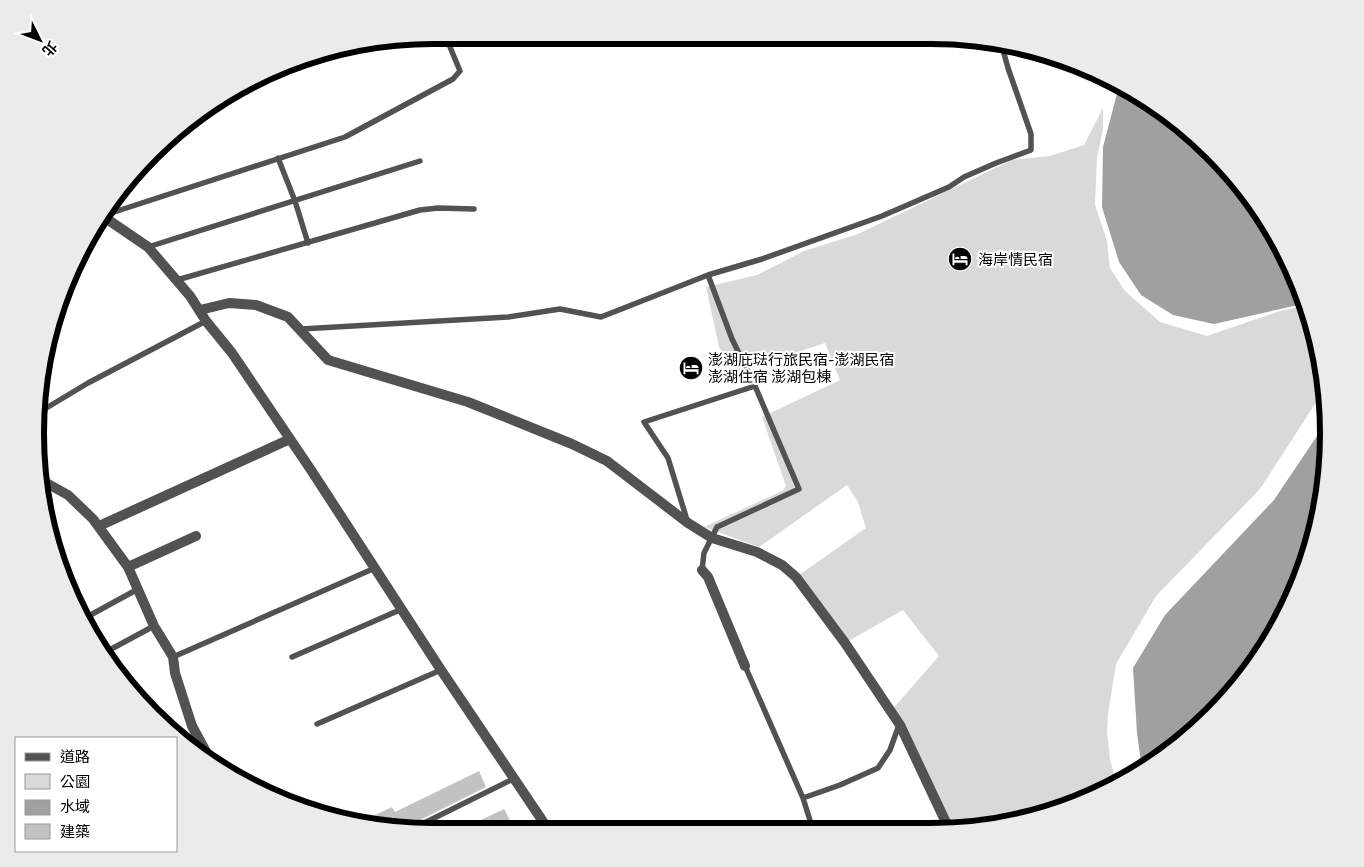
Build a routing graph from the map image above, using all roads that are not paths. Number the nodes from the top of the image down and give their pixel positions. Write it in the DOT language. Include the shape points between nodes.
graph roads {
  1 [pos="448,44"];
  2 [pos="1003,50"];
  3 [pos="278,158"];
  4 [pos="420,161"];
  5 [pos="295,201"];
  6 [pos="474,209"];
  7 [pos="112,214"];
  8 [pos="108,219"];
  9 [pos="308,243"];
  10 [pos="148,247"];
  11 [pos="708,276"];
  12 [pos="177,280"];
  13 [pos="200,310"];
  14 [pos="206,321"];
  15 [pos="301,328"];
  16 [pos="755,386"];
  17 [pos="45,409"];
  18 [pos="290,439"];
  19 [pos="47,485"];
  20 [pos="688,522"];
  21 [pos="100,526"];
  22 [pos="196,536"];
  23 [pos="712,538"];
  24 [pos="128,567"];
  25 [pos="375,568"];
  26 [pos="702,570"];
  27 [pos="138,589"];
  28 [pos="402,609"];
  29 [pos="89,616"];
  30 [pos="154,626"];
  31 [pos="109,650"];
  32 [pos="173,657"];
  33 [pos="292,657"];
  34 [pos="745,666"];
  35 [pos="441,670"];
  36 [pos="318,724"];
  37 [pos="900,725"];
  38 [pos="202,747"];
  39 [pos="514,779"];
  40 [pos="803,798"];
  41 [pos="542,820"];
  42 [pos="946,822"];
  43 [pos="425,823"];
  44 [pos="535,823"];
  45 [pos="544,823"];
  46 [pos="811,823"];
  1 -- 3 [label="lane" via="460,71 453,79 345,137"];
  2 -- 11 [label="lane" via="1031,134 1030,150 882,216"];
  3 -- 5 [label="lane"];
  3 -- 7 [label="lane"];
  4 -- 5 [label="lane"];
  5 -- 9 [label="lane"];
  5 -- 10 [label="lane"];
  6 -- 9 [label="lane" via="420,210"];
  8 -- 10 [label="street"];
  9 -- 12 [label="lane"];
  10 -- 12 [label="street"];
  11 -- 15 [label="lane" via="601,316 560,309 508,317"];
  11 -- 16 [label="lane" via="732,339"];
  12 -- 13 [label="street"];
  13 -- 14 [label="street"];
  13 -- 15 [label="street" via="229,303 256,305 288,317"];
  14 -- 17 [label="lane"];
  14 -- 18 [label="street" via="232,353"];
  15 -- 20 [label="street" via="328,360 468,402 606,461"];
  16 -- 20 [label="lane" via="644,422 668,458"];
  16 -- 23 [label="lane" via="799,489 717,527"];
  18 -- 21 [label="street"];
  18 -- 25 [label="street"];
  19 -- 21 [label="street" via="68,495"];
  20 -- 23 [label="street"];
  21 -- 24 [label="street"];
  22 -- 24 [label="street"];
  23 -- 26 [label="lane" via="704,553"];
  23 -- 37 [label="street" via="756,552 782,565 796,577"];
  24 -- 27 [label="street"];
  25 -- 28 [label="street"];
  25 -- 32 [label="lane"];
  26 -- 34 [label="street"];
  27 -- 29 [label="lane"];
  27 -- 30 [label="street"];
  28 -- 33 [label="lane"];
  28 -- 35 [label="street"];
  30 -- 31 [label="lane"];
  30 -- 32 [label="street"];
  32 -- 38 [label="street" via="192,726"];
  34 -- 40 [label="lane"];
  35 -- 36 [label="lane"];
  35 -- 39 [label="street"];
  37 -- 40 [label="lane" via="878,768"];
  37 -- 42 [label="street"];
  39 -- 41 [label="street"];
  39 -- 43 [label="lane"];
  40 -- 46 [label="lane"];
  41 -- 44 [label="lane"];
  41 -- 45 [label="street"];
}
